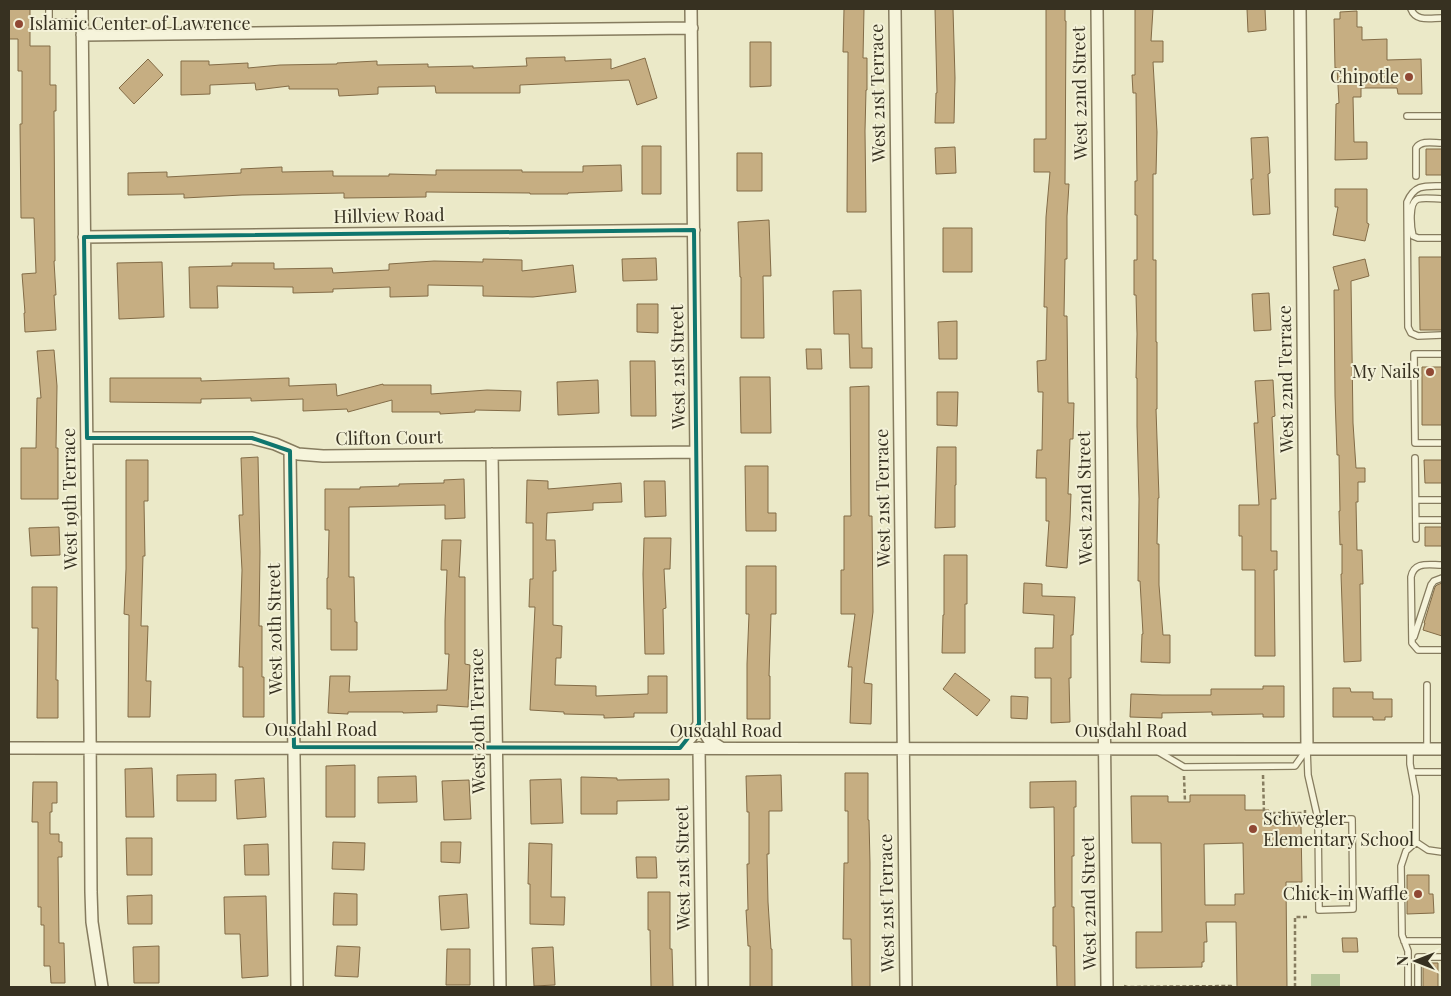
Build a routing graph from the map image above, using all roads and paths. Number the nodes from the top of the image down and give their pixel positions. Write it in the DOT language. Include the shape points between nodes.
graph roads {
  1 [pos="48,9"];
  2 [pos="82,9"];
  3 [pos="691,9"];
  4 [pos="895,9"];
  5 [pos="1097,9"];
  6 [pos="1300,9"];
  7 [pos="1411,9"];
  8 [pos="1442,18"];
  9 [pos="82,22"];
  10 [pos="692,28"];
  11 [pos="82,35"];
  12 [pos="1407,116"];
  13 [pos="1442,116"];
  14 [pos="1442,143"];
  15 [pos="1416,176"];
  16 [pos="1442,186"];
  17 [pos="1442,199"];
  18 [pos="694,230"];
  19 [pos="84,237"];
  20 [pos="1442,238"];
  21 [pos="1442,336"];
  22 [pos="1442,354"];
  23 [pos="87,438"];
  24 [pos="1442,443"];
  25 [pos="290,451"];
  26 [pos="696,452"];
  27 [pos="492,454"];
  28 [pos="1415,458"];
  29 [pos="1416,500"];
  30 [pos="1442,500"];
  31 [pos="1416,520"];
  32 [pos="1442,520"];
  33 [pos="1416,540"];
  34 [pos="1442,565"];
  35 [pos="1442,578"];
  36 [pos="1412,643"];
  37 [pos="1442,650"];
  38 [pos="1427,685"];
  39 [pos="699,724"];
  40 [pos="90,747"];
  41 [pos="294,747"];
  42 [pos="9,748"];
  43 [pos="496,748"];
  44 [pos="680,748"];
  45 [pos="699,748"];
  46 [pos="723,748"];
  47 [pos="903,748"];
  48 [pos="1105,749"];
  49 [pos="1155,749"];
  50 [pos="1307,749"];
  51 [pos="1410,750"];
  52 [pos="1427,750"];
  53 [pos="1442,750"];
  54 [pos="1412,772"];
  55 [pos="1442,772"];
  56 [pos="1184,775"];
  57 [pos="1263,775"];
  58 [pos="1185,802"];
  59 [pos="1304,804"];
  60 [pos="1318,819"];
  61 [pos="1416,842"];
  62 [pos="1442,852"];
  63 [pos="1308,917"];
  64 [pos="1404,941"];
  65 [pos="1442,941"];
  66 [pos="1442,957"];
  67 [pos="1124,986"];
  68 [pos="102,987"];
  69 [pos="297,987"];
  70 [pos="500,987"];
  71 [pos="702,987"];
  72 [pos="906,987"];
  73 [pos="1108,987"];
  74 [pos="1231,987"];
  75 [pos="1295,987"];
  76 [pos="1408,987"];
  77 [pos="1418,987"];
  1 -- 9 [label="lane" via="49,22"];
  2 -- 9 [label="street, West 19th Terrace"];
  3 -- 10 [label="street, West 21st Street"];
  4 -- 47 [label="street, West 21st Terrace"];
  5 -- 48 [label="street, West 22nd Street"];
  6 -- 50 [label="street, West 22nd Terrace"];
  7 -- 8 [label="lane" via="1419,18"];
  9 -- 11 [label="street, West 19th Terrace"];
  10 -- 11 [label="street"];
  10 -- 18 [label="street, West 21st Street"];
  11 -- 19 [label="street, West 19th Terrace"];
  12 -- 13 [label="lane"];
  14 -- 15 [label="lane" via="1417,145"];
  16 -- 21 [label="lane" via="1421,186 1414,190 1407,202 1408,327 1418,336"];
  17 -- 20 [label="lane" via="1418,199 1414,202 1412,230 1413,236 1418,238"];
  18 -- 19 [label="street, Hillview Road"];
  18 -- 26 [label="street, West 21st Street"];
  19 -- 23 [label="street, West 19th Terrace"];
  22 -- 24 [label="lane" via="1414,354 1414,364 1415,443"];
  23 -- 25 [label="street, Clifton Court" via="252,438"];
  23 -- 40 [label="street, West 19th Terrace"];
  25 -- 27 [label="street, Clifton Court" via="308,456"];
  25 -- 41 [label="street, West 20th Street"];
  26 -- 27 [label="street, Clifton Court"];
  26 -- 39 [label="street, West 21st Street"];
  27 -- 43 [label="street, West 20th Terrace"];
  28 -- 29 [label="lane"];
  29 -- 30 [label="lane"];
  29 -- 31 [label="lane"];
  31 -- 32 [label="lane"];
  31 -- 33 [label="lane"];
  34 -- 36 [label="lane" via="1421,565 1412,571"];
  35 -- 36 [label="lane" via="1431,585"];
  36 -- 37 [label="lane" via="1418,650"];
  38 -- 52 [label="lane"];
  39 -- 44 [label="street"];
  39 -- 46 [label="street" via="710,741"];
  40 -- 41 [label="street, Ousdahl Road"];
  40 -- 42 [label="street, Ousdahl Road"];
  40 -- 68 [label="street, West 19th Terrace" via="91,900"];
  41 -- 43 [label="street, Ousdahl Road"];
  41 -- 69 [label="street, West 20th Street"];
  43 -- 44 [label="street, Ousdahl Road"];
  43 -- 70 [label="street, West 20th Terrace"];
  44 -- 45 [label="street, Ousdahl Road"];
  45 -- 46 [label="street, Ousdahl Road"];
  45 -- 71 [label="street, West 21st Street"];
  46 -- 47 [label="street, Ousdahl Road"];
  47 -- 48 [label="street, Ousdahl Road"];
  47 -- 72 [label="street, West 21st Terrace"];
  48 -- 49 [label="street, Ousdahl Road"];
  48 -- 73 [label="street, West 22nd Street"];
  49 -- 50 [label="street, Ousdahl Road"];
  49 -- 50 [label="lane" via="1184,767 1295,766"];
  50 -- 51 [label="street, Ousdahl Road"];
  50 -- 60 [label="lane" via="1308,775"];
  51 -- 52 [label="street, Ousdahl Road"];
  51 -- 54 [label="lane"];
  52 -- 53 [label="street, Ousdahl Road"];
  54 -- 55 [label="lane"];
  54 -- 61 [label="lane" via="1416,796"];
  56 -- 58 [label="path"];
  57 -- 59 [label="path" via="1264,813 1305,813"];
  60 -- 60 [label="lane" via="1319,910 1353,909 1352,819"];
  61 -- 62 [label="lane" via="1428,850"];
  61 -- 64 [label="lane" via="1406,851 1401,866"];
  63 -- 75 [label="path" via="1295,917"];
  64 -- 65 [label="lane"];
  64 -- 76 [label="lane" via="1408,951"];
  66 -- 77 [label="lane" via="1418,957"];
  67 -- 74 [label="path"];
}
